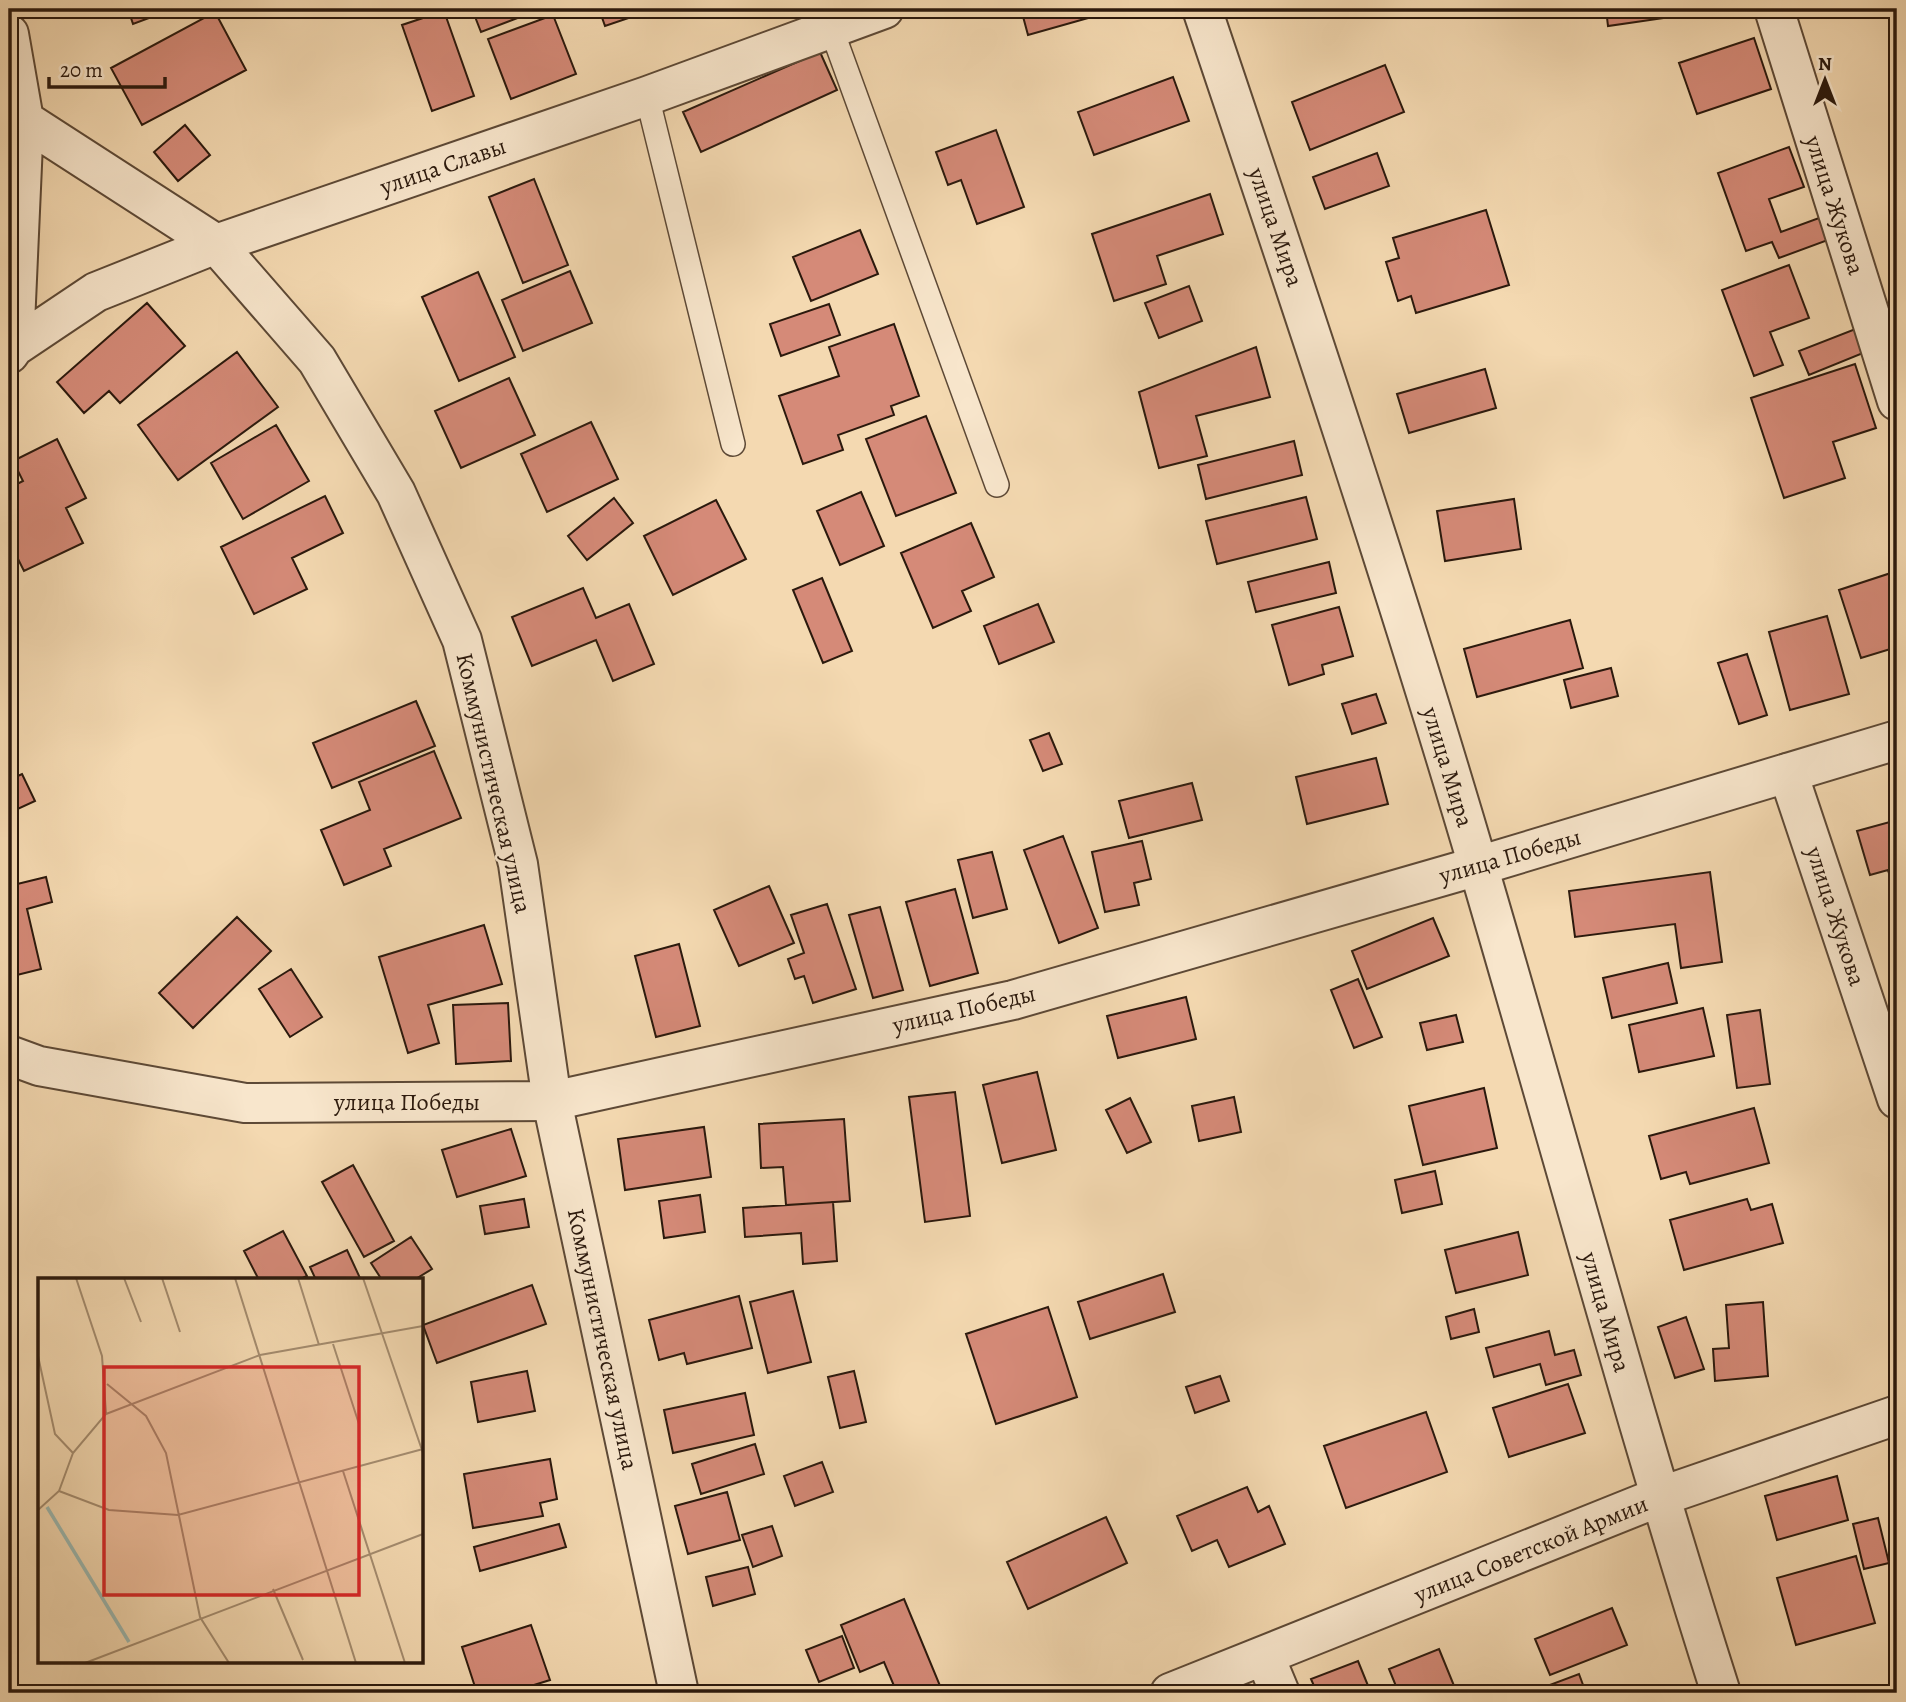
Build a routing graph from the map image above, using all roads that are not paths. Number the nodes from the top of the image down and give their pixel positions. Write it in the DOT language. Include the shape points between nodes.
graph roads {
  1 [pos="884,9"];
  2 [pos="1202,9"];
  3 [pos="1773,9"];
  4 [pos="831,28"];
  5 [pos="9,34"];
  6 [pos="647,96"];
  7 [pos="24,120"];
  8 [pos="216,244"];
  9 [pos="11,351"];
  10 [pos="1897,401"];
  11 [pos="733,444"];
  12 [pos="997,485"];
  13 [pos="1897,740"];
  14 [pos="1788,773"];
  15 [pos="1478,866"];
  16 [pos="9,1055"];
  17 [pos="1897,1100"];
  18 [pos="552,1101"];
  19 [pos="1897,1415"];
  20 [pos="1659,1497"];
  21 [pos="1265,1657"];
  22 [pos="679,1693"];
  23 [pos="1170,1693"];
  24 [pos="1280,1693"];
  25 [pos="1721,1693"];
  1 -- 4 [label="street, улица Славы"];
  2 -- 15 [label="street, улица Мира" via="1328,383"];
  3 -- 10 [label="street, улица Жукова"];
  4 -- 6 [label="street, улица Славы"];
  4 -- 12 [label="lane"];
  5 -- 7 [label="street"];
  6 -- 8 [label="street, улица Славы"];
  6 -- 11 [label="lane"];
  7 -- 8 [label="street, Коммунистическая улица"];
  7 -- 9 [label="street"];
  8 -- 9 [label="street, улица Славы" via="96,292"];
  8 -- 18 [label="street, Коммунистическая улица" via="317,359 396,493 462,640 517,864"];
  13 -- 14 [label="street, улица Победы"];
  14 -- 15 [label="street, улица Победы"];
  14 -- 17 [label="street, улица Жукова"];
  15 -- 18 [label="street, улица Победы" via="1013,1000"];
  15 -- 20 [label="street, улица Мира"];
  16 -- 18 [label="street, улица Победы" via="39,1066 245,1103"];
  18 -- 22 [label="street, Коммунистическая улица"];
  19 -- 20 [label="street, улица Советской Армии"];
  20 -- 21 [label="street, улица Советской Армии"];
  20 -- 25 [label="street, улица Мира"];
  21 -- 23 [label="street, улица Советской Армии"];
  21 -- 24 [label="street"];
}
